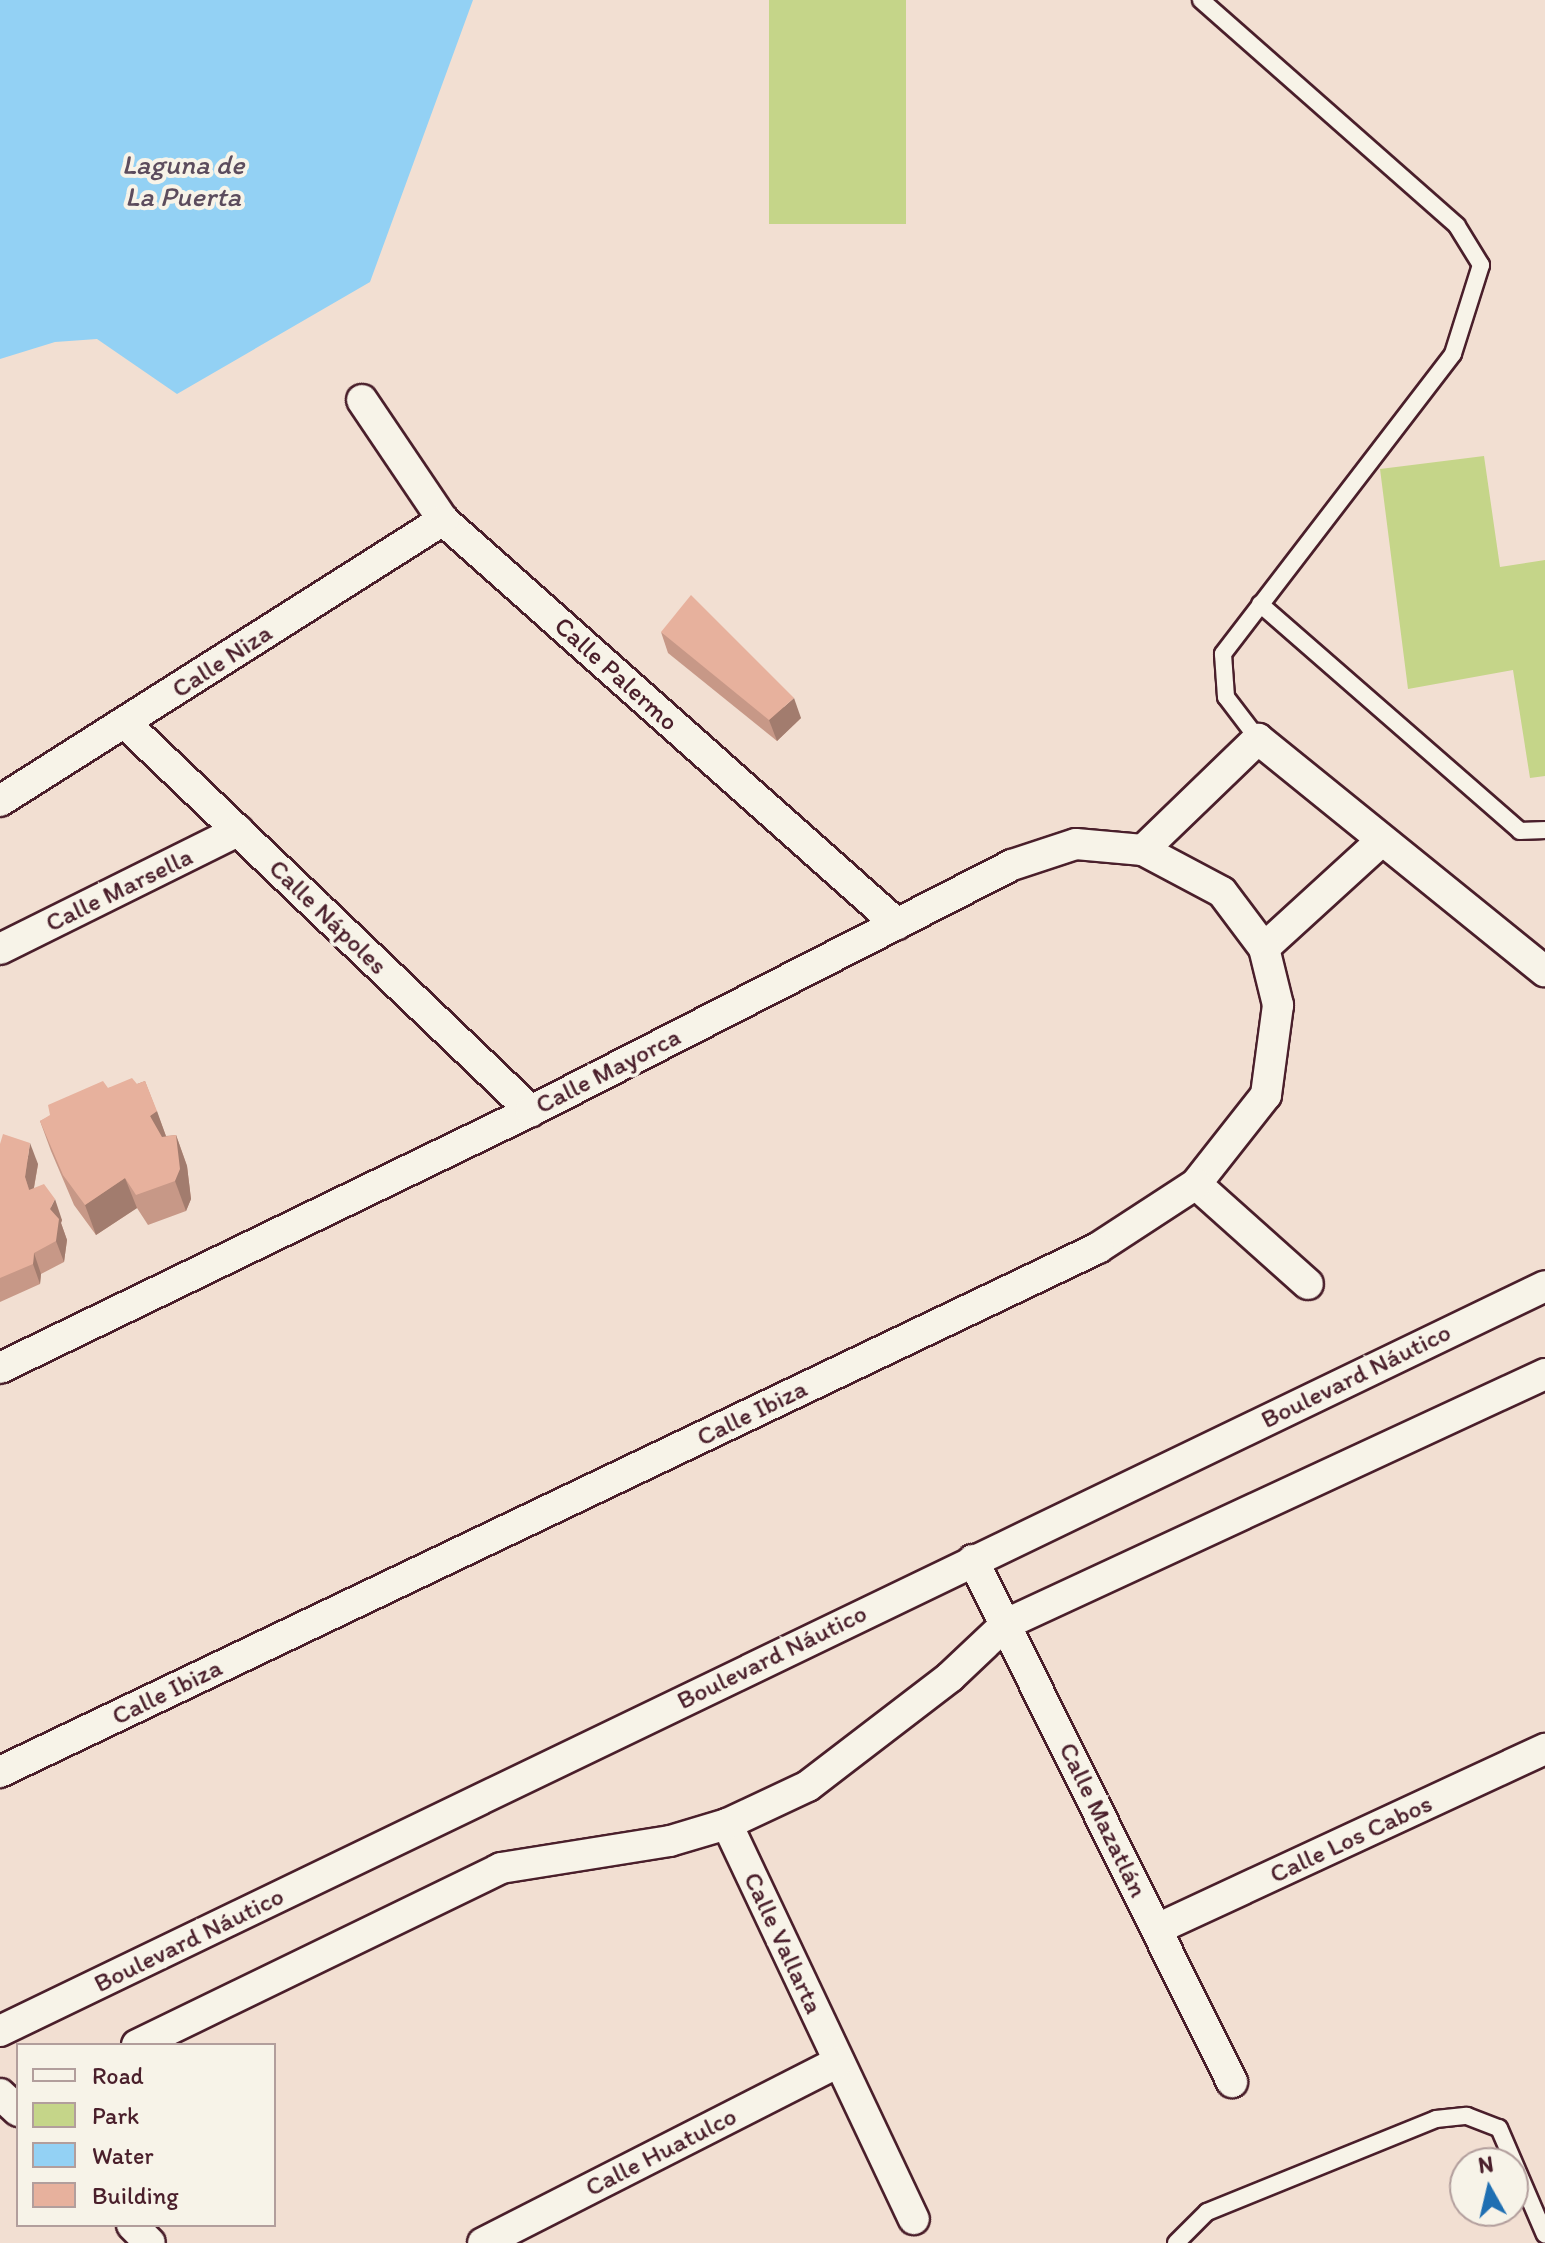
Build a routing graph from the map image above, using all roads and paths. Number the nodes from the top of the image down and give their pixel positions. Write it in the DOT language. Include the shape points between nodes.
graph roads {
  1 [pos="1201,0"];
  2 [pos="362,400"];
  3 [pos="443,520"];
  4 [pos="1260,604"];
  5 [pos="125,723"];
  6 [pos="1258,739"];
  7 [pos="0,801"];
  8 [pos="1545,830"];
  9 [pos="238,831"];
  10 [pos="1380,842"];
  11 [pos="1143,850"];
  12 [pos="1222,892"];
  13 [pos="897,924"];
  14 [pos="1264,948"];
  15 [pos="0,949"];
  16 [pos="1545,971"];
  17 [pos="531,1111"];
  18 [pos="1196,1184"];
  19 [pos="1308,1284"];
  20 [pos="1545,1286"];
  21 [pos="0,1368"];
  22 [pos="1545,1374"];
  23 [pos="973,1560"];
  24 [pos="1006,1624"];
  25 [pos="1545,1749"];
  26 [pos="0,1772"];
  27 [pos="727,1824"];
  28 [pos="1157,1929"];
  29 [pos="0,2031"];
  30 [pos="141,2043"];
  31 [pos="839,2062"];
  32 [pos="1232,2082"];
  33 [pos="914,2219"];
  34 [pos="134,2227"];
  35 [pos="1545,2235"];
  36 [pos="150,2243"];
  37 [pos="483,2243"];
  38 [pos="1176,2243"];
  1 -- 4 [label="lane" via="1457,226 1481,265 1453,354"];
  2 -- 3 [label="street, Calle Palermo"];
  3 -- 5 [label="street, Calle Niza"];
  3 -- 13 [label="street, Calle Palermo"];
  4 -- 6 [label="lane" via="1223,654 1226,697"];
  4 -- 8 [label="lane" via="1520,831"];
  5 -- 7 [label="street, Calle Niza"];
  5 -- 9 [label="street, Calle Nápoles"];
  6 -- 10 [label="street"];
  6 -- 11 [label="street"];
  9 -- 15 [label="street, Calle Marsella"];
  9 -- 17 [label="street, Calle Nápoles"];
  10 -- 14 [label="street"];
  10 -- 16 [label="street"];
  11 -- 12 [label="street, Calle Mayorca"];
  11 -- 13 [label="street, Calle Mayorca" via="1076,844 1012,865"];
  12 -- 14 [label="street, Calle Ibiza"];
  13 -- 17 [label="street, Calle Mayorca"];
  14 -- 18 [label="street, Calle Ibiza" via="1278,1005 1266,1095"];
  17 -- 21 [label="street, Calle Mayorca"];
  18 -- 19 [label="street"];
  18 -- 26 [label="street, Calle Ibiza" via="1098,1248"];
  20 -- 23 [label="street, Boulevard Náutico"];
  22 -- 24 [label="street"];
  23 -- 24 [label="street, Calle Mazatlán"];
  23 -- 29 [label="street, Boulevard Náutico"];
  24 -- 27 [label="street" via="950,1677 808,1786"];
  24 -- 28 [label="street, Calle Mazatlán"];
  25 -- 28 [label="street, Calle Los Cabos"];
  27 -- 30 [label="street" via="670,1841 501,1868"];
  27 -- 31 [label="street, Calle Vallarta"];
  28 -- 32 [label="street, Calle Mazatlán"];
  31 -- 33 [label="street, Calle Vallarta"];
  31 -- 37 [label="street, Calle Huatulco"];
  34 -- 36 [label="street"];
  35 -- 38 [label="lane" via="1499,2128 1467,2116 1436,2119 1207,2212"];
}
